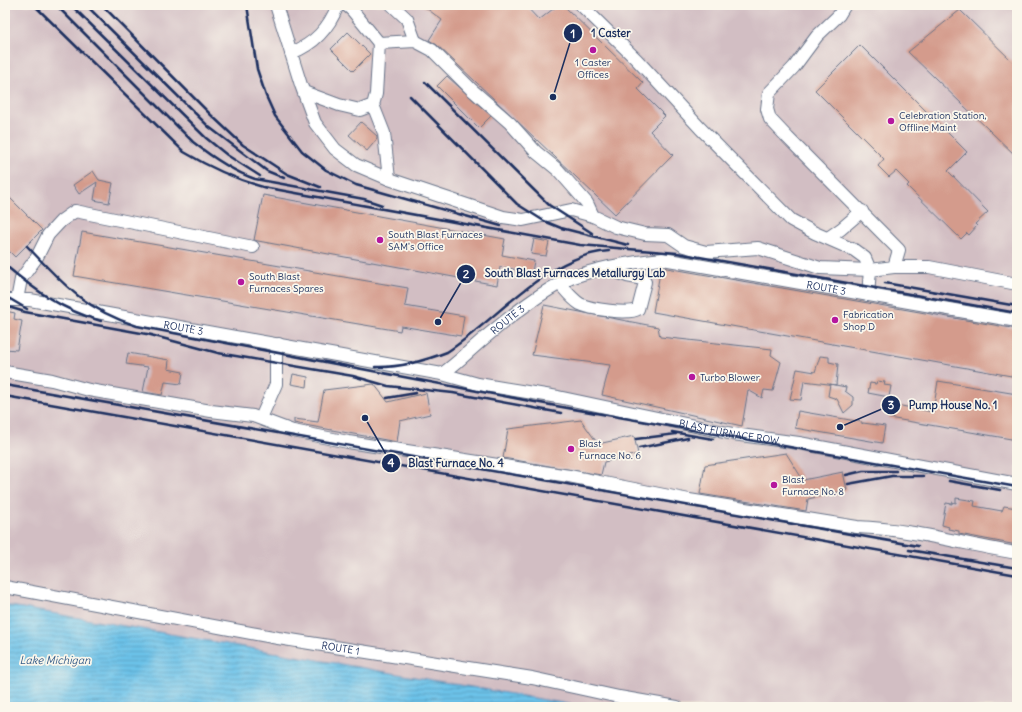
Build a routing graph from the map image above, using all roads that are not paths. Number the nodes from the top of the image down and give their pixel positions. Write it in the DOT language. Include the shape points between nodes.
graph roads {
  1 [pos="276,5"];
  2 [pos="338,5"];
  3 [pos="346,5"];
  4 [pos="392,5"];
  5 [pos="581,5"];
  6 [pos="845,5"];
  7 [pos="415,41"];
  8 [pos="380,43"];
  9 [pos="291,53"];
  10 [pos="304,92"];
  11 [pos="373,105"];
  12 [pos="389,178"];
  13 [pos="862,211"];
  14 [pos="593,216"];
  15 [pos="828,238"];
  16 [pos="253,247"];
  17 [pos="894,267"];
  18 [pos="607,268"];
  19 [pos="870,270"];
  20 [pos="560,284"];
  21 [pos="1017,284"];
  22 [pos="868,295"];
  23 [pos="11,300"];
  24 [pos="1017,321"];
  25 [pos="278,344"];
  26 [pos="5,372"];
  27 [pos="442,374"];
  28 [pos="261,418"];
  29 [pos="1017,484"];
  30 [pos="1017,553"];
  31 [pos="5,587"];
  32 [pos="677,707"];
  1 -- 9 [label="street"];
  2 -- 9 [label="street" via="329,26 304,48"];
  3 -- 8 [label="street"];
  4 -- 7 [label="street" via="407,19"];
  5 -- 15 [label="street" via="791,220"];
  6 -- 13 [label="street" via="839,15 817,36 794,66 769,92 767,109 770,119"];
  7 -- 8 [label="street"];
  7 -- 14 [label="street" via="446,61 471,89 558,170 587,203"];
  8 -- 11 [label="street"];
  9 -- 10 [label="street"];
  10 -- 11 [label="street" via="360,110"];
  10 -- 12 [label="street" via="315,123 335,149 356,165"];
  11 -- 12 [label="street" via="384,133"];
  12 -- 14 [label="street" via="503,217 523,220 571,210"];
  13 -- 15 [label="street"];
  13 -- 17 [label="street" via="899,250"];
  14 -- 19 [label="street" via="616,227 645,234 668,235 684,246 706,252 758,248 820,268"];
  15 -- 19 [label="street" via="866,258"];
  16 -- 23 [label="street" via="75,211 48,235"];
  17 -- 19 [label="street"];
  17 -- 21 [label="street" via="929,267"];
  18 -- 20 [label="street, ROUTE 3" via="571,278"];
  18 -- 20 [label="street" via="643,279 645,282 638,309 628,312 587,307 570,296"];
  18 -- 22 [label="street, ROUTE 3" via="630,262 663,259"];
  19 -- 22 [label="street"];
  20 -- 27 [label="street, ROUTE 3" via="488,334"];
  22 -- 24 [label="street, ROUTE 3"];
  23 -- 25 [label="street, ROUTE 3" via="52,304"];
  25 -- 27 [label="street, ROUTE 3"];
  25 -- 28 [label="street" via="276,384"];
  26 -- 28 [label="street" via="52,380 89,390"];
  27 -- 29 [label="street, BLAST FURNACE ROW" via="478,384 558,397 733,434 799,443"];
  28 -- 30 [label="street" via="293,431 348,442 569,476 689,500 857,527 932,536"];
  31 -- 32 [label="street, ROUTE 1" via="278,638 532,678"];
}
